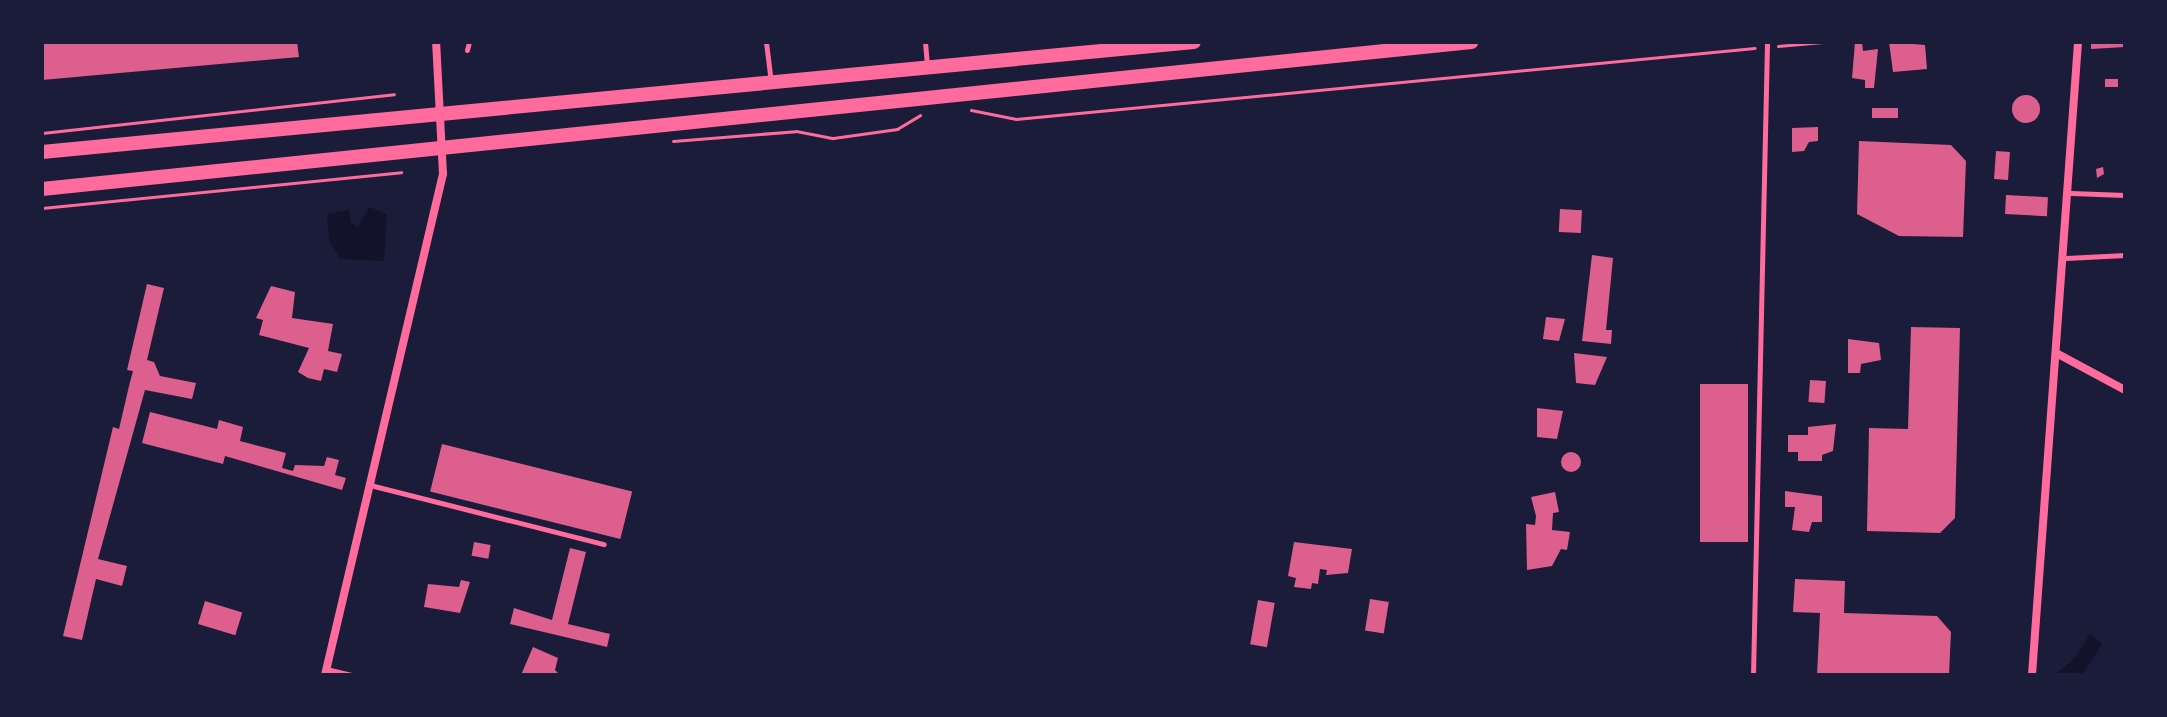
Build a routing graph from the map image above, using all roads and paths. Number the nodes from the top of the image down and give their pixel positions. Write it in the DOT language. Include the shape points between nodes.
graph roads {
  1 [pos="436,42"];
  2 [pos="469,42"];
  3 [pos="766,42"];
  4 [pos="925,42"];
  5 [pos="1194,42"];
  6 [pos="1471,42"];
  7 [pos="1823,42"];
  8 [pos="2078,42"];
  9 [pos="1163,44"];
  10 [pos="1767,44"];
  11 [pos="1046,49"];
  12 [pos="467,50"];
  13 [pos="928,68"];
  14 [pos="771,82"];
  15 [pos="394,94"];
  16 [pos="968,109"];
  17 [pos="442,112"];
  18 [pos="924,112"];
  19 [pos="42,133"];
  20 [pos="669,141"];
  21 [pos="445,149"];
  22 [pos="42,152"];
  23 [pos="401,172"];
  24 [pos="42,189"];
  25 [pos="2071,193"];
  26 [pos="2125,195"];
  27 [pos="42,208"];
  28 [pos="2125,255"];
  29 [pos="2066,258"];
  30 [pos="2058,354"];
  31 [pos="2125,390"];
  32 [pos="370,485"];
  33 [pos="604,544"];
  34 [pos="325,672"];
  35 [pos="351,675"];
  36 [pos="1753,675"];
  37 [pos="2032,675"];
  1 -- 17 [label="street"];
  2 -- 12 [label="lane"];
  3 -- 14 [label="lane"];
  4 -- 13 [label="lane"];
  5 -- 9 [label="main road"];
  6 -- 21 [label="main road"];
  7 -- 10 [label="path"];
  8 -- 25 [label="street"];
  9 -- 11 [label="main road"];
  10 -- 16 [label="path" via="1016,119"];
  10 -- 36 [label="lane"];
  11 -- 13 [label="main road"];
  13 -- 14 [label="main road"];
  14 -- 17 [label="main road"];
  15 -- 19 [label="path"];
  17 -- 21 [label="street"];
  17 -- 22 [label="main road"];
  18 -- 20 [label="path" via="897,129 833,138 796,131"];
  21 -- 24 [label="main road"];
  21 -- 32 [label="street"];
  23 -- 27 [label="path"];
  25 -- 26 [label="lane"];
  25 -- 29 [label="street"];
  28 -- 29 [label="lane"];
  29 -- 30 [label="street"];
  30 -- 31 [label="street"];
  30 -- 37 [label="street"];
  32 -- 33 [label="lane"];
  32 -- 34 [label="street"];
  34 -- 35 [label="lane"];
}
